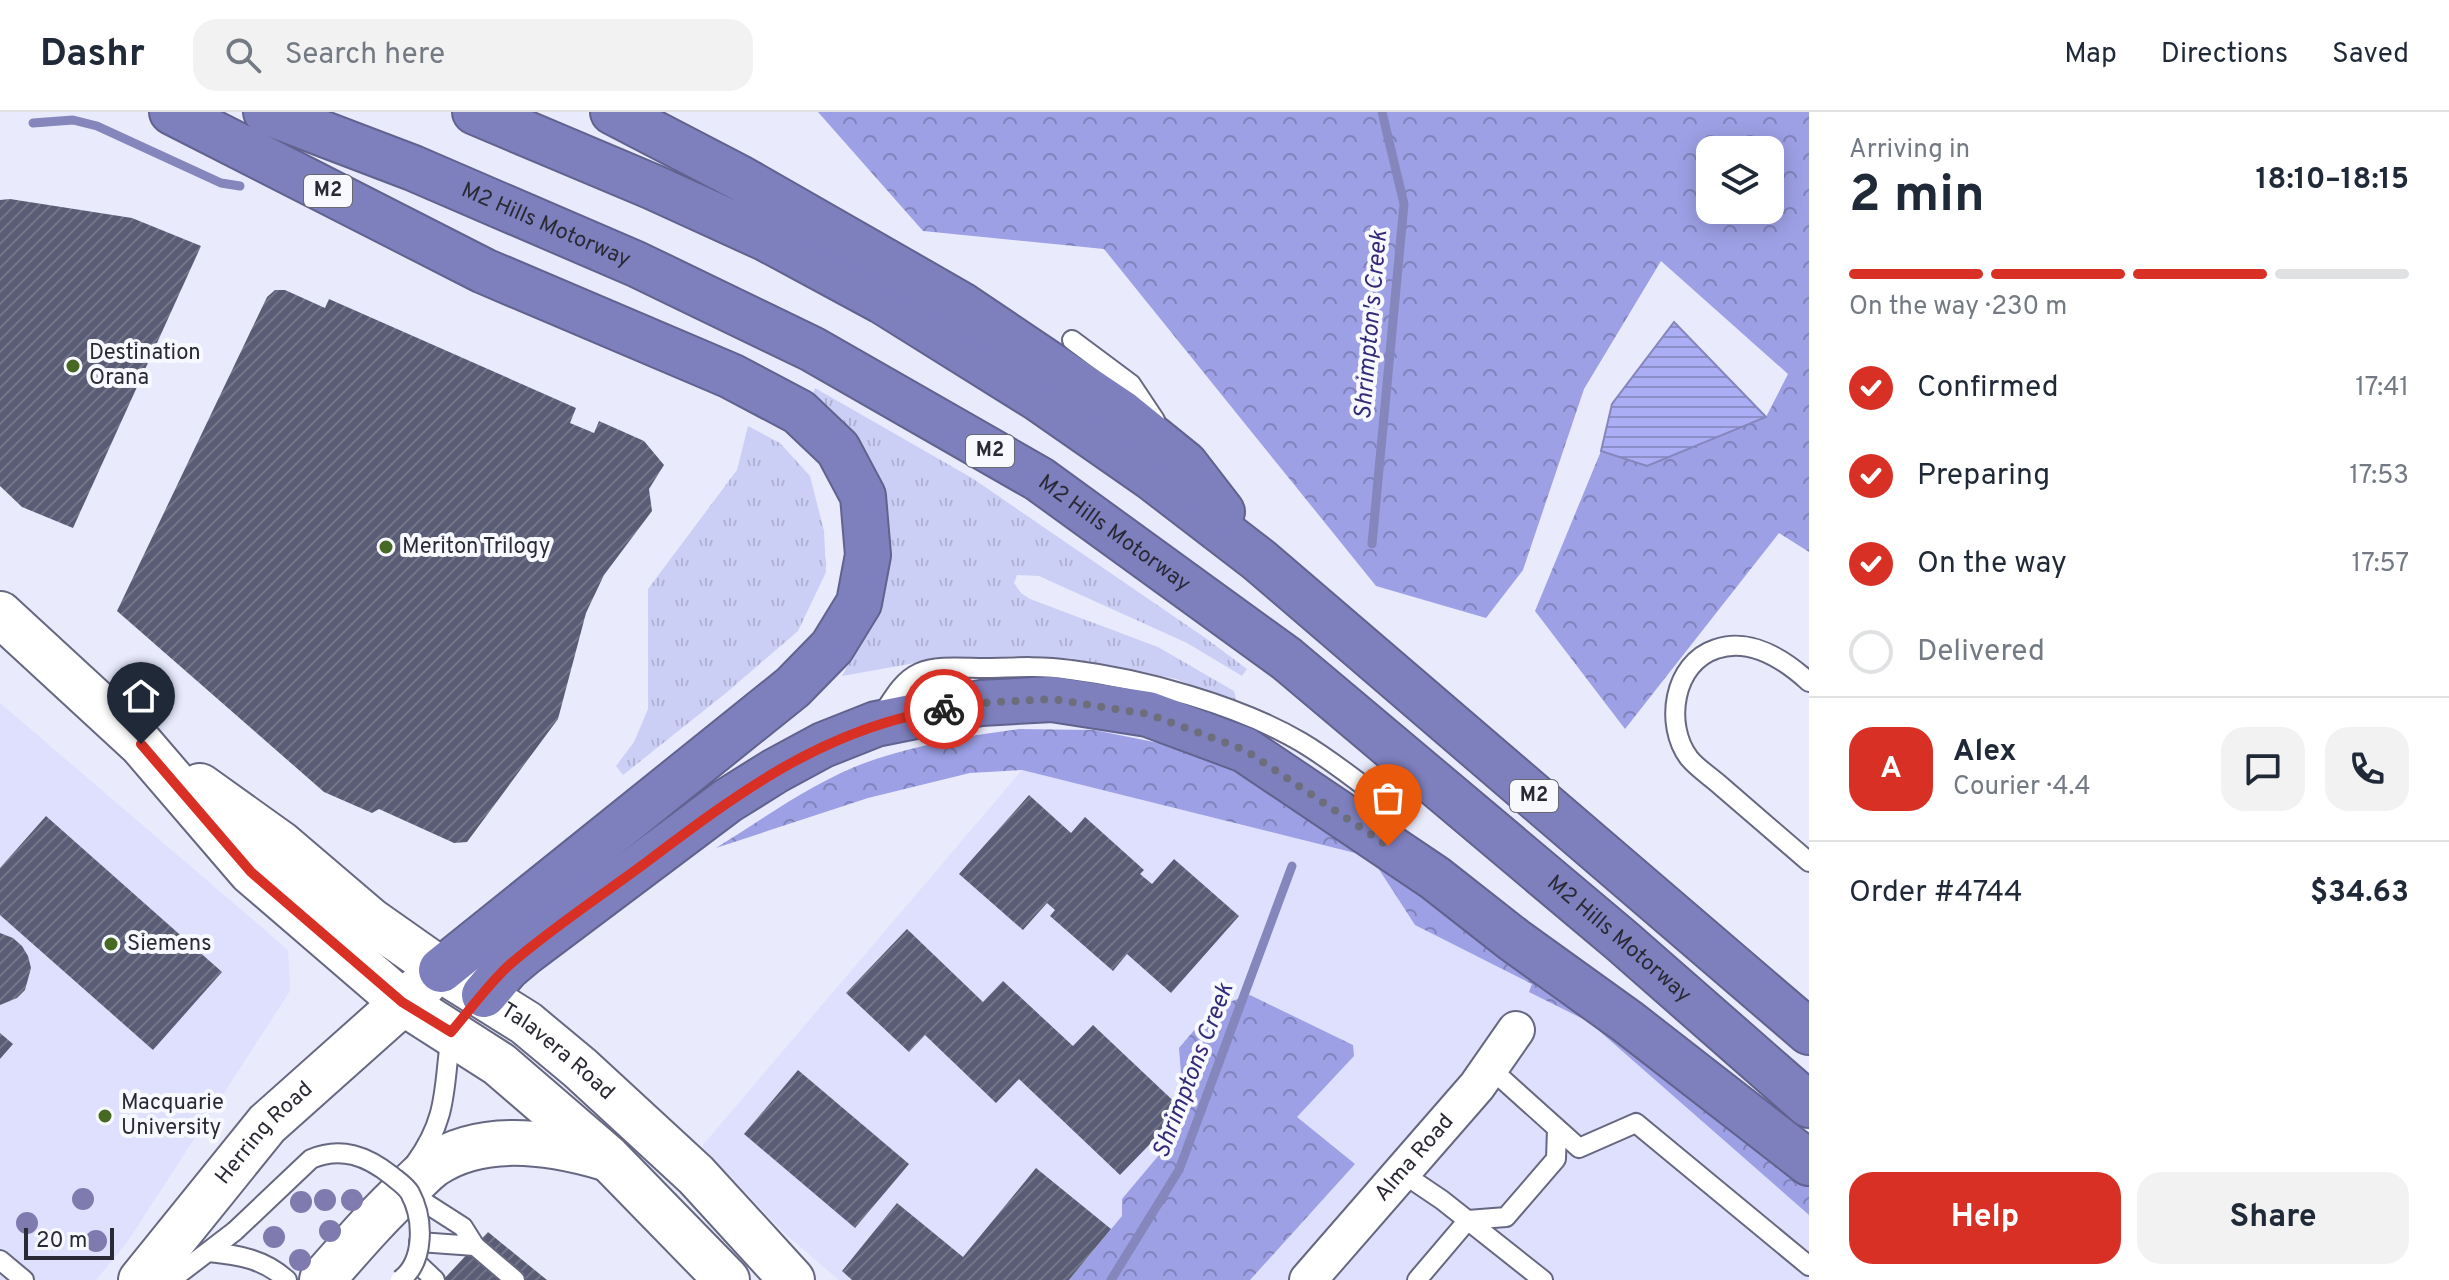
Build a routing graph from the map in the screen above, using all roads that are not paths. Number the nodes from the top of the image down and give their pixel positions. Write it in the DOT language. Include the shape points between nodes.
graph roads {
  1 [pos="172,112"];
  2 [pos="266,112"];
  3 [pos="475,112"];
  4 [pos="613,112"];
  5 [pos="1072,340"];
  6 [pos="1185,464"];
  7 [pos="1259,560"];
  8 [pos="0,614"];
  9 [pos="1809,682"];
  10 [pos="876,724"];
  11 [pos="141,744"];
  12 [pos="1390,806"];
  13 [pos="1809,862"];
  14 [pos="441,970"];
  15 [pos="484,995"];
  16 [pos="402,1002"];
  17 [pos="1516,1030"];
  18 [pos="451,1032"];
  19 [pos="1809,1032"];
  20 [pos="1490,1068"];
  21 [pos="1809,1105"];
  22 [pos="1557,1129"];
  23 [pos="608,1158"];
  24 [pos="1809,1163"];
  25 [pos="1402,1173"];
  26 [pos="394,1204"];
  27 [pos="1468,1220"];
  28 [pos="419,1242"];
  29 [pos="475,1246"];
  30 [pos="209,1252"];
  31 [pos="0,1260"];
  32 [pos="1809,1266"];
  33 [pos="408,1274"];
  34 [pos="24,1280"];
  35 [pos="141,1280"];
  36 [pos="171,1280"];
  37 [pos="287,1280"];
  38 [pos="322,1280"];
  39 [pos="435,1280"];
  40 [pos="515,1280"];
  41 [pos="727,1280"];
  42 [pos="792,1280"];
  43 [pos="1308,1280"];
  44 [pos="1417,1280"];
  45 [pos="1543,1280"];
  1 -- 14 [label="highway, M2" via="484,271 731,376 799,412 838,449 863,496 868,555 859,603 832,647 793,687"];
  2 -- 21 [label="highway, M2 Hills Motorway / M2" via="413,168 650,271 812,349 1039,479 1287,659"];
  3 -- 7 [label="highway, M2" via="767,239 882,301 1039,399"];
  4 -- 6 [label="highway, M2" via="960,304 1122,413"];
  5 -- 6 [label="lane" via="1131,384"];
  6 -- 7 [label="highway, M2"];
  7 -- 19 [label="highway, M2"];
  8 -- 11 [label="main road, Talavera Road"];
  9 -- 13 [label="lane" via="1764,650 1714,649 1680,682 1674,707 1676,730 1689,758"];
  10 -- 12 [label="lane" via="905,682 921,672 1069,669 1149,685 1256,721 1299,741"];
  10 -- 15 [label="highway" via="823,745 727,801 526,952"];
  10 -- 24 [label="highway" via="981,703 1052,699 1148,714 1245,750 1435,878"];
  11 -- 14 [label="main road, Talavera Road" via="281,844 370,920"];
  11 -- 16 [label="main road, Talavera Road" via="251,872"];
  14 -- 15 [label="main road, Talavera Road"];
  14 -- 16 [label="main road, Herring Road"];
  15 -- 18 [label="main road"];
  15 -- 42 [label="main road, Talavera Road" via="558,1050 696,1175"];
  16 -- 18 [label="main road, Talavera Road"];
  16 -- 35 [label="main road, Herring Road" via="267,1124"];
  17 -- 20 [label="street, Alma Road"];
  18 -- 23 [label="main road, Talavera Road" via="499,1064"];
  18 -- 26 [label="lane" via="441,1119"];
  20 -- 22 [label="lane"];
  20 -- 25 [label="street, Alma Road"];
  22 -- 27 [label="lane" via="1556,1159 1506,1217"];
  22 -- 32 [label="lane" via="1579,1148 1636,1123"];
  23 -- 26 [label="main road" via="564,1146 490,1144 433,1165"];
  23 -- 41 [label="main road, Talavera Road"];
  25 -- 27 [label="lane"];
  25 -- 43 [label="street, Alma Road"];
  26 -- 28 [label="lane, bridge" via="417,1220"];
  26 -- 29 [label="lane" via="463,1227"];
  26 -- 30 [label="lane, bridge" via="380,1166 350,1154 324,1153"];
  26 -- 38 [label="main road"];
  27 -- 44 [label="lane"];
  27 -- 45 [label="lane"];
  28 -- 29 [label="lane"];
  28 -- 33 [label="lane, bridge"];
  29 -- 40 [label="lane"];
  30 -- 36 [label="lane"];
  30 -- 37 [label="lane" via="252,1258"];
  31 -- 34 [label="lane"];
  33 -- 39 [label="lane"];
}
